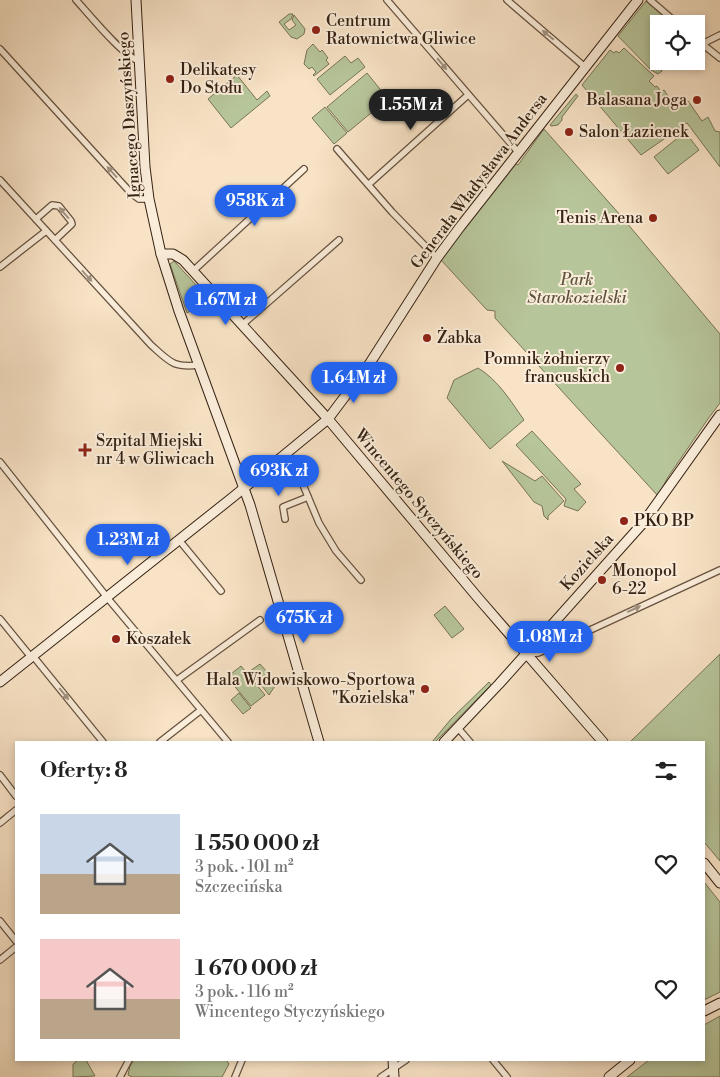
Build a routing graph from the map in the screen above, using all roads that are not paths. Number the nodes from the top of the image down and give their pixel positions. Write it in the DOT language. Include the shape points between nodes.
graph roads {
  1 [pos="76,0"];
  2 [pos="136,0"];
  3 [pos="387,0"];
  4 [pos="507,0"];
  5 [pos="638,0"];
  6 [pos="650,0"];
  7 [pos="665,3"];
  8 [pos="660,9"];
  9 [pos="667,15"];
  10 [pos="720,35"];
  11 [pos="705,42"];
  12 [pos="705,46"];
  13 [pos="0,49"];
  14 [pos="720,58"];
  15 [pos="140,61"];
  16 [pos="585,67"];
  17 [pos="468,95"];
  18 [pos="337,149"];
  19 [pos="518,152"];
  20 [pos="304,169"];
  21 [pos="0,180"];
  22 [pos="369,184"];
  23 [pos="150,199"];
  24 [pos="36,219"];
  25 [pos="46,231"];
  26 [pos="55,240"];
  27 [pos="340,240"];
  28 [pos="161,254"];
  29 [pos="437,258"];
  30 [pos="0,267"];
  31 [pos="193,271"];
  32 [pos="242,326"];
  33 [pos="199,365"];
  34 [pos="720,415"];
  35 [pos="328,419"];
  36 [pos="281,458"];
  37 [pos="0,462"];
  38 [pos="245,488"];
  39 [pos="308,496"];
  40 [pos="285,519"];
  41 [pos="179,540"];
  42 [pos="720,570"];
  43 [pos="361,580"];
  44 [pos="221,591"];
  45 [pos="107,597"];
  46 [pos="0,619"];
  47 [pos="260,620"];
  48 [pos="525,654"];
  49 [pos="32,657"];
  50 [pos="177,680"];
  51 [pos="0,682"];
  52 [pos="201,710"];
  53 [pos="458,728"];
  54 [pos="102,741"];
  55 [pos="161,741"];
  56 [pos="227,741"];
  57 [pos="319,741"];
  58 [pos="445,741"];
  59 [pos="469,741"];
  60 [pos="602,741"];
  61 [pos="0,775"];
  62 [pos="15,795"];
  63 [pos="15,811"];
  64 [pos="0,823"];
  65 [pos="705,864"];
  66 [pos="720,883"];
  67 [pos="0,921"];
  68 [pos="15,940"];
  69 [pos="15,948"];
  70 [pos="0,960"];
  71 [pos="720,1003"];
  72 [pos="705,1010"];
  73 [pos="128,1061"];
  74 [pos="239,1061"];
  75 [pos="404,1061"];
  76 [pos="494,1061"];
  77 [pos="629,1061"];
  78 [pos="394,1068"];
  79 [pos="120,1077"];
  80 [pos="235,1077"];
  81 [pos="381,1077"];
  82 [pos="507,1077"];
  83 [pos="609,1077"];
  1 -- 15 [label="street" via="125,52"];
  2 -- 15 [label="street, Ignacego Daszyńskiego"];
  3 -- 17 [label="street, one-way"];
  16 -- 4 [label="street, one-way"];
  5 -- 16 [label="street, Generała Władysława Andersa"];
  6 -- 8 [label="street"];
  7 -- 8 [label="street"];
  8 -- 9 [label="street"];
  10 -- 11 [label="street"];
  12 -- 14 [label="street"];
  23 -- 13 [label="street, one-way" via="139,199 131,193"];
  15 -- 23 [label="street, Ignacego Daszyńskiego" via="144,152"];
  16 -- 19 [label="street, Generała Władysława Andersa"];
  17 -- 19 [label="street"];
  17 -- 22 [label="street"];
  18 -- 22 [label="street"];
  19 -- 29 [label="street, Generała Władysława Andersa"];
  20 -- 31 [label="street"];
  21 -- 24 [label="street"];
  22 -- 29 [label="street"];
  23 -- 28 [label="street, Ignacego Daszyńskiego"];
  24 -- 25 [label="street"];
  26 -- 24 [label="street, one-way" via="72,224 59,206 52,205"];
  25 -- 26 [label="street"];
  25 -- 30 [label="street"];
  26 -- 33 [label="street, one-way" via="166,358 180,366"];
  27 -- 32 [label="street"];
  28 -- 31 [label="street, Wincentego Styczyńskiego" via="177,255"];
  28 -- 33 [label="street, Ignacego Daszyńskiego"];
  29 -- 35 [label="street, Generała Władysława Andersa" via="373,358"];
  31 -- 32 [label="street, Wincentego Styczyńskiego"];
  32 -- 35 [label="street, Wincentego Styczyńskiego"];
  33 -- 38 [label="street, Ignacego Daszyńskiego"];
  34 -- 48 [label="street, Kozielska" via="643,523"];
  35 -- 36 [label="street, Generała Władysława Andersa"];
  35 -- 48 [label="street, Wincentego Styczyńskiego"];
  36 -- 38 [label="street, Generała Władysława Andersa"];
  36 -- 39 [label="street" via="301,480"];
  37 -- 45 [label="street"];
  38 -- 41 [label="street, Generała Władysława Andersa"];
  38 -- 57 [label="street, Ignacego Daszyńskiego"];
  39 -- 40 [label="street" via="282,507"];
  39 -- 43 [label="street" via="336,551"];
  41 -- 44 [label="street"];
  41 -- 45 [label="street, Generała Władysława Andersa"];
  48 -- 42 [label="street, one-way" via="538,653 560,644"];
  45 -- 49 [label="street, Generała Władysława Andersa"];
  45 -- 50 [label="street"];
  46 -- 49 [label="street"];
  47 -- 50 [label="street"];
  48 -- 53 [label="street, Kozielska"];
  48 -- 60 [label="street, Wincentego Styczyńskiego"];
  49 -- 51 [label="street, Generała Władysława Andersa"];
  49 -- 54 [label="street, one-way"];
  50 -- 52 [label="street"];
  52 -- 55 [label="street"];
  52 -- 56 [label="street"];
  53 -- 58 [label="street, Kozielska"];
  53 -- 59 [label="street"];
  61 -- 62 [label="street"];
  63 -- 64 [label="street"];
  65 -- 66 [label="street"];
  67 -- 68 [label="street"];
  69 -- 70 [label="street"];
  71 -- 72 [label="street"];
  73 -- 79 [label="street"];
  74 -- 80 [label="street"];
  75 -- 78 [label="street"];
  76 -- 82 [label="street"];
  77 -- 83 [label="street"];
  78 -- 81 [label="street"];
}
